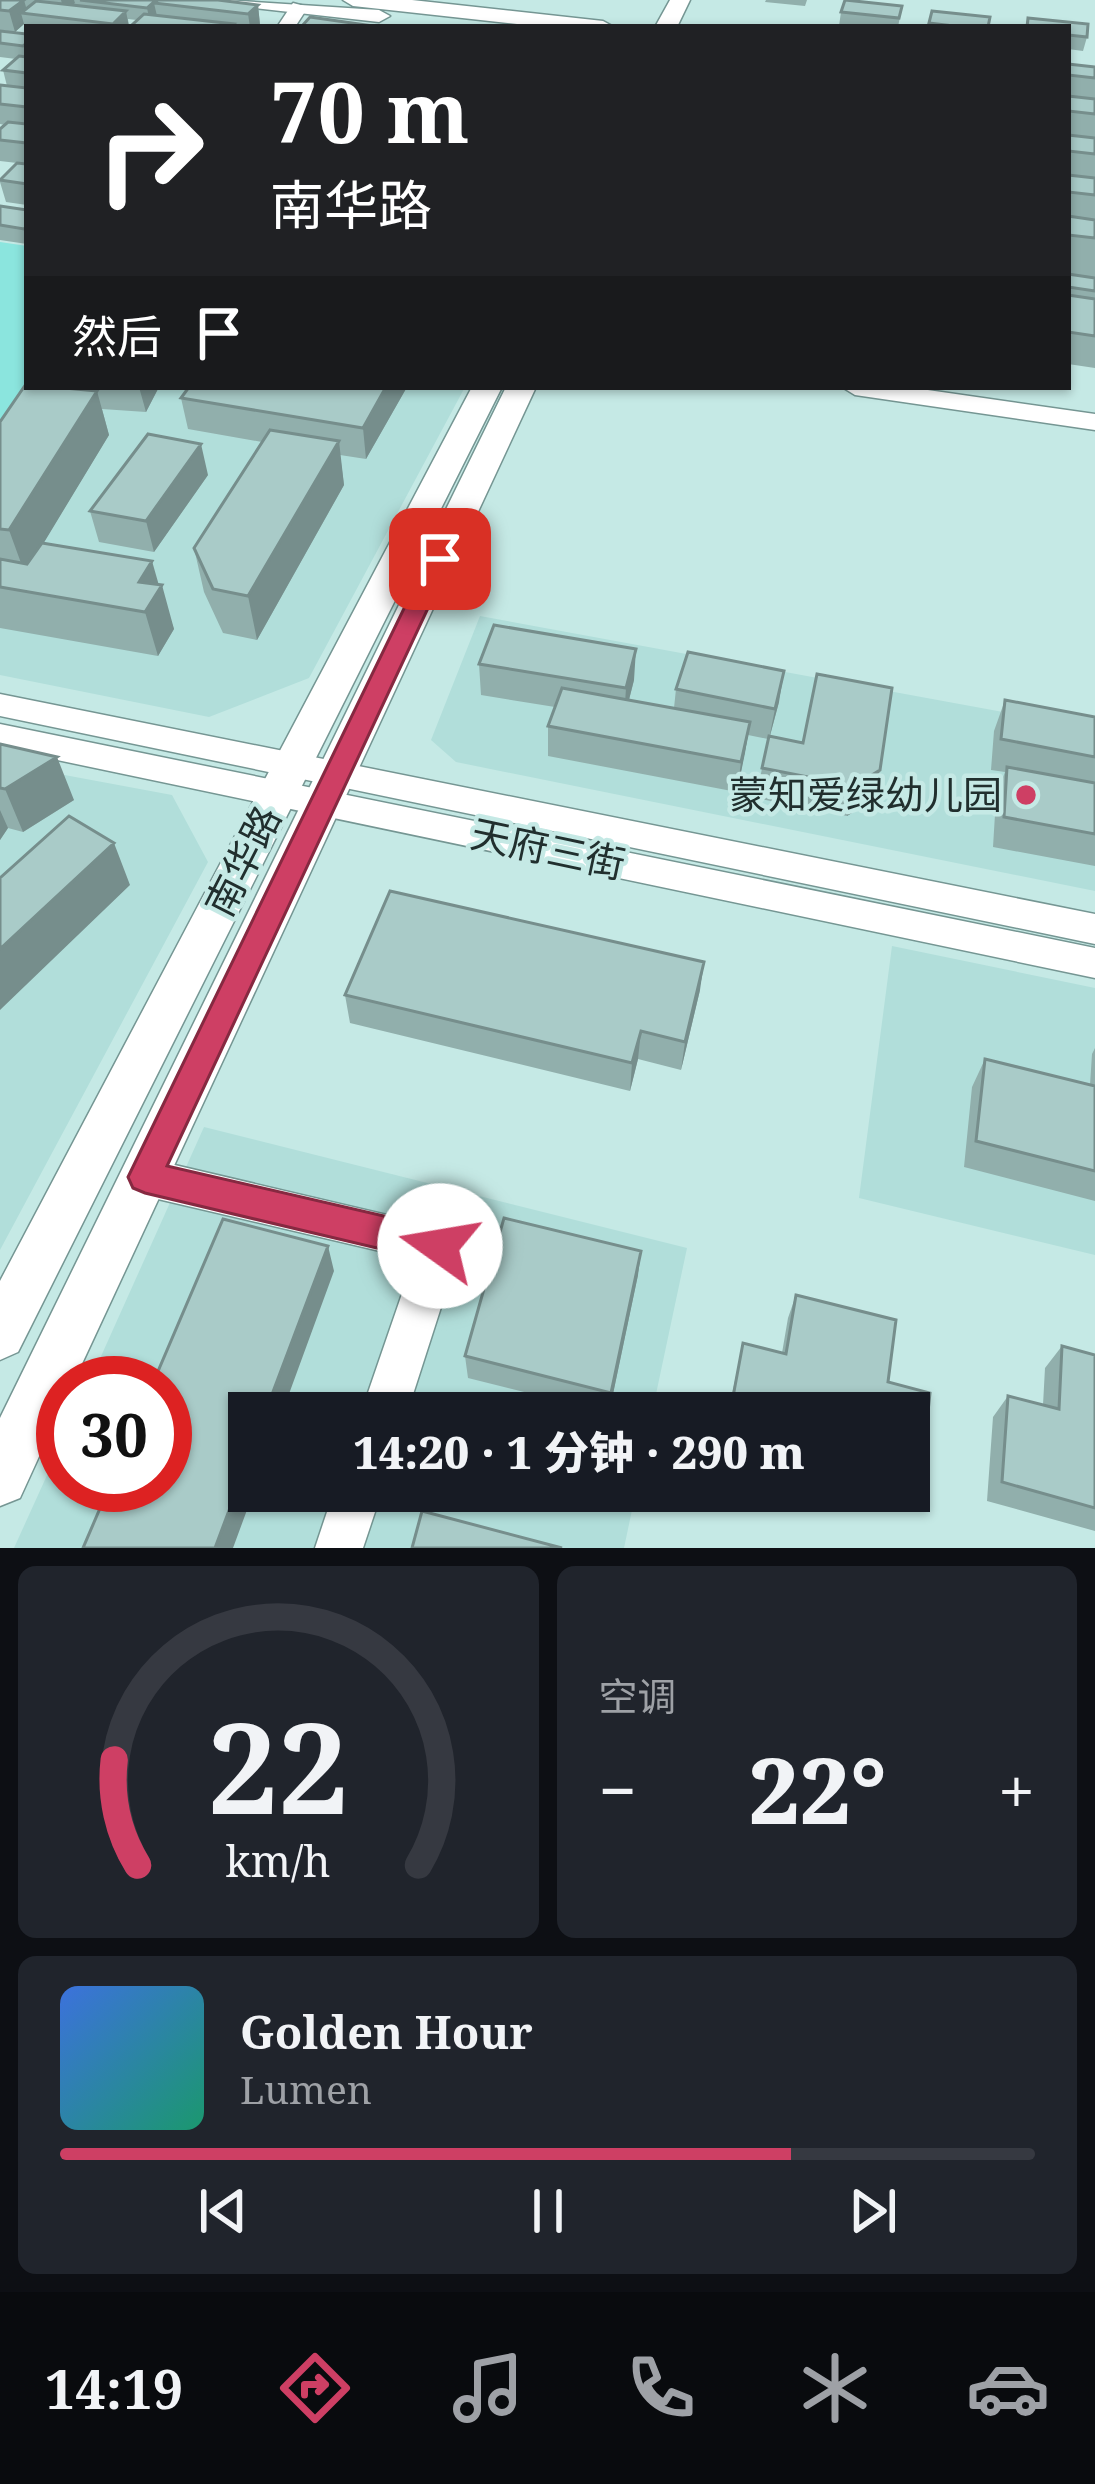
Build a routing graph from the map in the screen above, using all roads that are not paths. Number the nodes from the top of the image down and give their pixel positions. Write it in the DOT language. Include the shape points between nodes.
graph roads {
  1 [pos="235,0"];
  2 [pos="353,0"];
  3 [pos="299,7"];
  4 [pos="288,24"];
  5 [pos="455,24"];
  6 [pos="575,24"];
  7 [pos="485,390"];
  8 [pos="520,390"];
  9 [pos="876,390"];
  10 [pos="1095,422"];
  11 [pos="0,705"];
  12 [pos="0,736"];
  13 [pos="286,779"];
  14 [pos="332,789"];
  15 [pos="1095,928"];
  16 [pos="1095,963"];
  17 [pos="145,1177"];
  18 [pos="0,1334"];
  19 [pos="391,1392"];
  20 [pos="0,1478"];
  21 [pos="351,1512"];
  22 [pos="339,1548"];
  1 -- 3 [label="main road"];
  2 -- 6 [label="main road"];
  3 -- 4 [label="street"];
  3 -- 5 [label="main road"];
  7 -- 13 [label="main road, 南华路"];
  8 -- 14 [label="main road, 南华路"];
  9 -- 10 [label="street"];
  11 -- 13 [label="street, 天府三街"];
  12 -- 13 [label="street, 天府三街"];
  13 -- 14 [label="street, 天府三街"];
  13 -- 18 [label="main road, 南华路"];
  14 -- 15 [label="street, 天府三街"];
  14 -- 16 [label="street, 天府三街"];
  14 -- 17 [label="main road, 南华路"];
  17 -- 19 [label="street" via="440,1246"];
  17 -- 20 [label="main road, 南华路"];
  21 -- 22 [label="street"];
}
